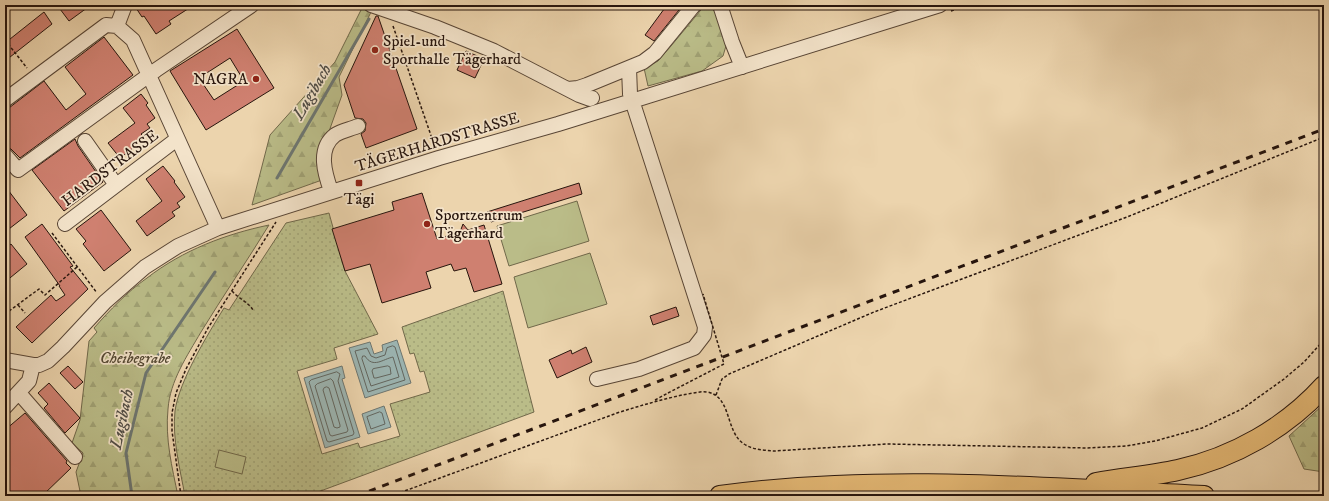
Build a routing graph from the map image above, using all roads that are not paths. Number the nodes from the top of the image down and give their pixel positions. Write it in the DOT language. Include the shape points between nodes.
graph roads {
  1 [pos="125,5"];
  2 [pos="252,5"];
  3 [pos="371,5"];
  4 [pos="694,5"];
  5 [pos="720,5"];
  6 [pos="940,5"];
  7 [pos="116,26"];
  8 [pos="742,67"];
  9 [pos="629,68"];
  10 [pos="149,76"];
  11 [pos="568,89"];
  12 [pos="592,98"];
  13 [pos="5,100"];
  14 [pos="633,100"];
  15 [pos="358,126"];
  16 [pos="176,139"];
  17 [pos="85,142"];
  18 [pos="5,155"];
  19 [pos="116,185"];
  20 [pos="331,191"];
  21 [pos="65,224"];
  22 [pos="218,228"];
  23 [pos="5,360"];
  24 [pos="33,365"];
  25 [pos="597,378"];
  26 [pos="1324,386"];
  27 [pos="19,393"];
  28 [pos="5,407"];
  29 [pos="75,457"];
  30 [pos="1068,490"];
  31 [pos="720,496"];
  32 [pos="1204,496"];
  1 -- 7 [label="street"];
  2 -- 10 [label="street"];
  3 -- 11 [label="street" via="494,51"];
  4 -- 9 [label="street" via="656,53"];
  5 -- 8 [label="street"];
  6 -- 8 [label="street, TÄGERHARDSTRASSE"];
  7 -- 10 [label="street, HARDSTRASSE" via="133,40"];
  7 -- 13 [label="street" via="106,25"];
  8 -- 14 [label="street, TÄGERHARDSTRASSE"];
  9 -- 11 [label="street" via="587,85"];
  9 -- 14 [label="street" via="630,94"];
  10 -- 16 [label="street, HARDSTRASSE"];
  10 -- 18 [label="street" via="18,170"];
  11 -- 12 [label="street"];
  14 -- 20 [label="street, TÄGERHARDSTRASSE"];
  14 -- 25 [label="street" via="705,327 704,335 694,348 639,369"];
  15 -- 20 [label="street" via="334,136 329,142 324,168"];
  16 -- 19 [label="street, HARDSTRASSE"];
  16 -- 22 [label="street, HARDSTRASSE"];
  17 -- 19 [label="street"];
  19 -- 21 [label="street, HARDSTRASSE"];
  20 -- 22 [label="street, TÄGERHARDSTRASSE"];
  22 -- 24 [label="street, TÄGERHARDSTRASSE" via="162,255 145,267 105,302 48,361"];
  23 -- 24 [label="street"];
  24 -- 27 [label="street" via="29,381"];
  26 -- 30 [label="highway" via="1303,407 1278,426 1220,458 1179,470 1122,478"];
  27 -- 28 [label="street"];
  27 -- 29 [label="street"];
  30 -- 31 [label="highway" via="871,486 792,489"];
  30 -- 32 [label="highway"];
}
